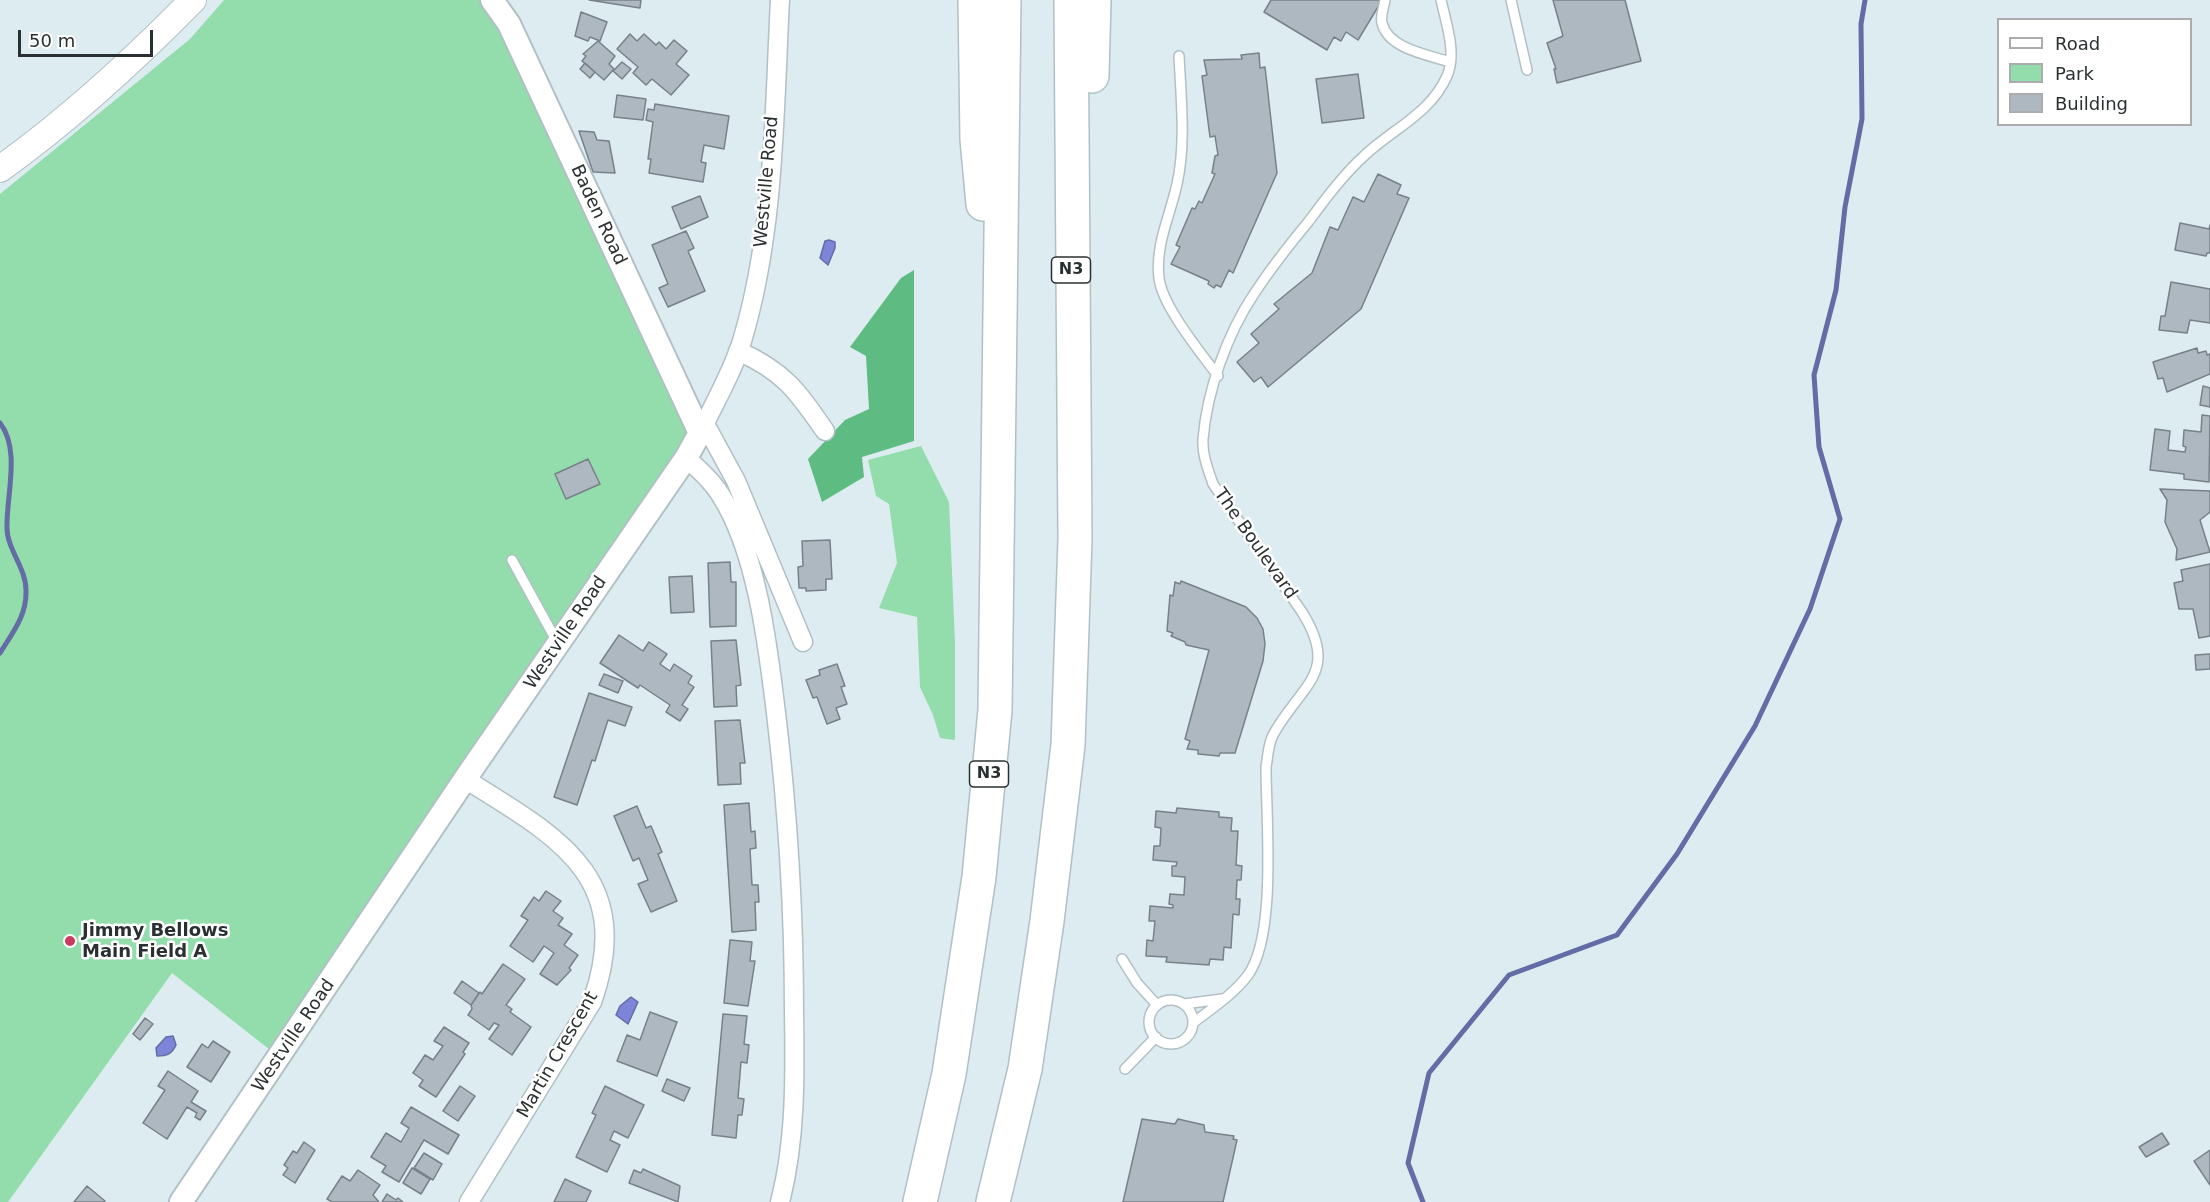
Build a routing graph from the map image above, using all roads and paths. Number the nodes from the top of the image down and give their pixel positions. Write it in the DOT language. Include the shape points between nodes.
graph roads {
  1 [pos="193,0"];
  2 [pos="492,0"];
  3 [pos="780,0"];
  4 [pos="975,0"];
  5 [pos="1004,0"];
  6 [pos="1071,0"];
  7 [pos="1094,0"];
  8 [pos="1385,0"];
  9 [pos="1441,0"];
  10 [pos="1511,0"];
  11 [pos="1179,56"];
  12 [pos="1450,62"];
  13 [pos="1527,70"];
  14 [pos="0,169"];
  15 [pos="1071,257"];
  16 [pos="1000,340"];
  17 [pos="738,351"];
  18 [pos="1218,376"];
  19 [pos="703,428"];
  20 [pos="825,431"];
  21 [pos="686,458"];
  22 [pos="512,560"];
  23 [pos="803,642"];
  24 [pos="558,644"];
  25 [pos="465,779"];
  26 [pos="1122,959"];
  27 [pos="1224,998"];
  28 [pos="1184,1004"];
  29 [pos="1157,1005"];
  30 [pos="1193,1023"];
  31 [pos="1156,1037"];
  32 [pos="1125,1069"];
  33 [pos="181,1202"];
  34 [pos="469,1202"];
  35 [pos="780,1202"];
  36 [pos="920,1202"];
  37 [pos="993,1202"];
  1 -- 14 [label="main road" via="149,45 52,131"];
  2 -- 19 [label="street, Baden Road" via="509,24"];
  3 -- 17 [label="street, Westville Road" via="768,207 756,284"];
  4 -- 16 [label="highway" via="977,139"];
  5 -- 16 [label="highway, N3"];
  6 -- 15 [label="highway, N3"];
  7 -- 15 [label="highway" via="1091,112"];
  8 -- 12 [label="lane" via="1381,16 1386,33 1406,47"];
  9 -- 12 [label="lane, The Boulevard"];
  10 -- 13 [label="lane"];
  11 -- 18 [label="lane" via="1181,158 1165,220 1159,280 1188,335"];
  12 -- 18 [label="lane, The Boulevard" via="1448,75 1433,100 1365,155 1333,190 1253,295"];
  15 -- 37 [label="highway, N3" via="1075,539 1068,745 1024,1069"];
  16 -- 36 [label="highway, N3" via="995,710 979,877 952,1050"];
  17 -- 19 [label="street, Westville Road"];
  17 -- 20 [label="street" via="766,363 781,376 801,396"];
  18 -- 27 [label="lane, The Boulevard" via="1203,441 1205,463 1223,499 1302,612 1319,646 1313,680 1272,738 1266,767 1262,940 1249,974"];
  19 -- 21 [label="street, Westville Road"];
  19 -- 23 [label="street" via="736,481"];
  21 -- 24 [label="street, Westville Road"];
  21 -- 35 [label="street" via="721,495 735,526 758,599 773,688 787,806 794,968 793,1121"];
  22 -- 24 [label="lane"];
  24 -- 25 [label="street, Westville Road"];
  25 -- 33 [label="street, Westville Road"];
  25 -- 34 [label="street, Martin Crescent" via="564,845 586,870 606,936 603,970 592,1002"];
  26 -- 29 [label="lane"];
  27 -- 28 [label="lane"];
  27 -- 30 [label="lane, The Boulevard"];
  28 -- 29 [label="lane" via="1171,1000"];
  28 -- 30 [label="lane"];
  29 -- 31 [label="lane" via="1150,1017"];
  30 -- 31 [label="lane" via="1188,1036 1176,1044"];
  31 -- 32 [label="lane"];
}
